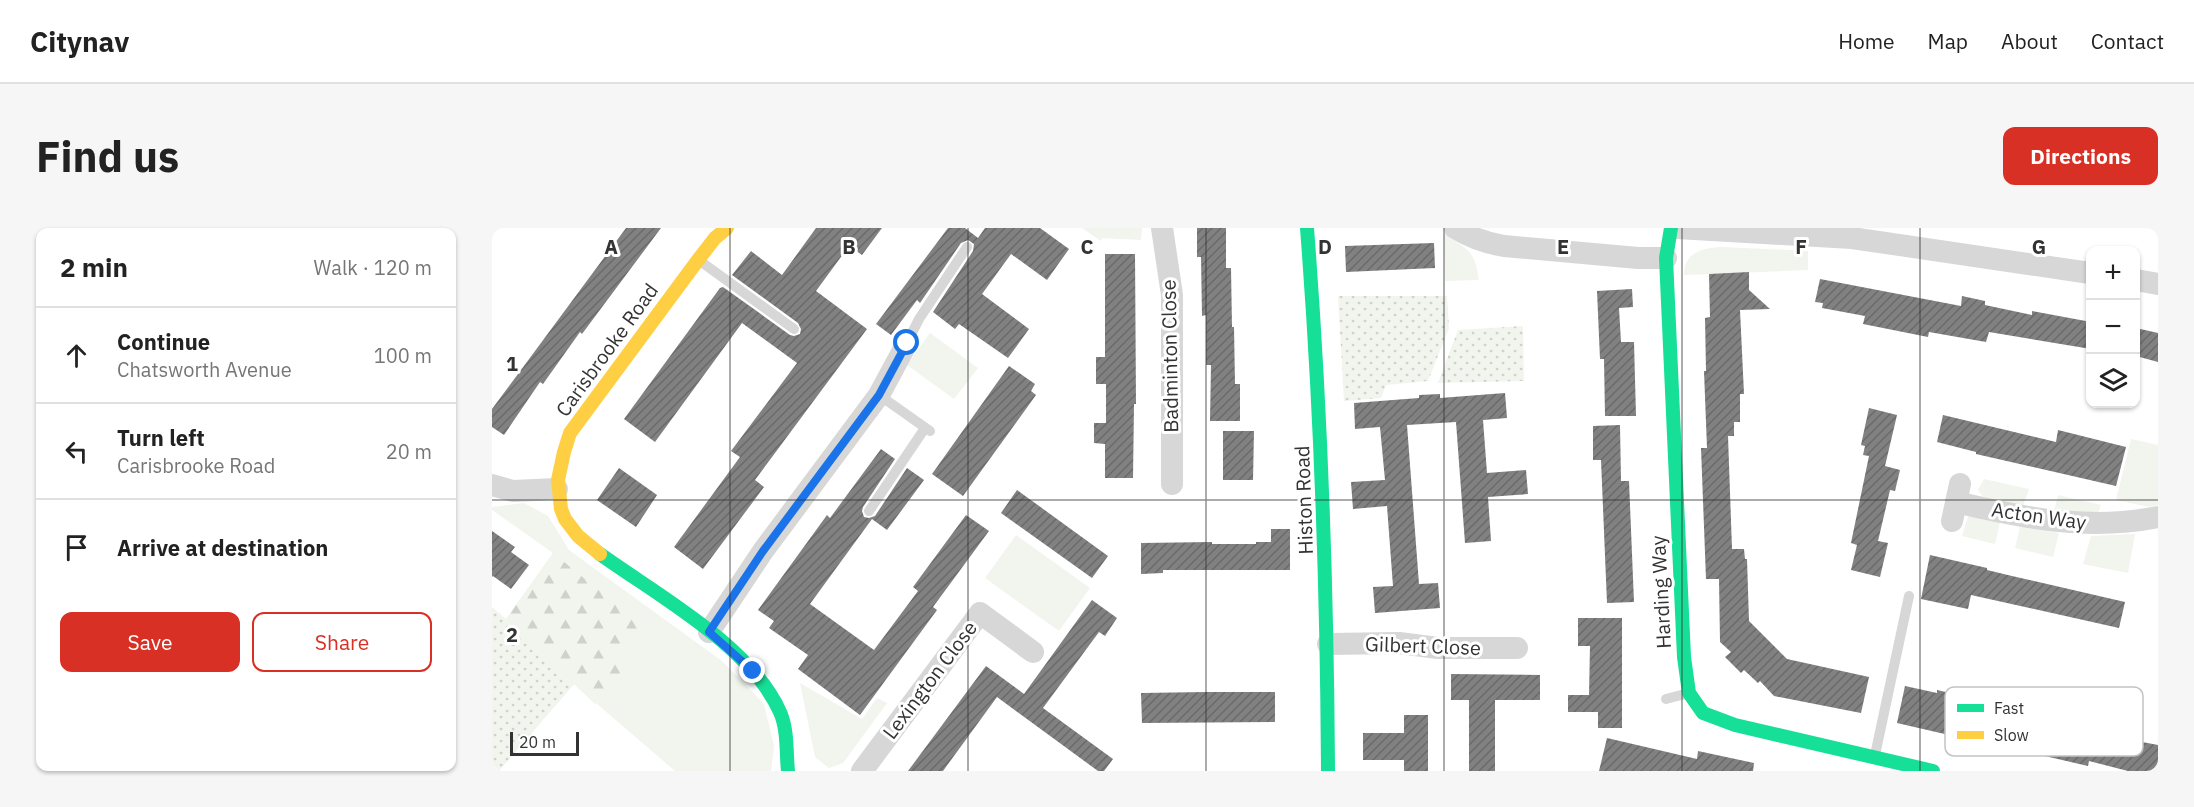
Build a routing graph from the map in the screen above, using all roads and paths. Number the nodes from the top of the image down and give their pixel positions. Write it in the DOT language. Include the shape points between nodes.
graph roads {
  1 [pos="727,228"];
  2 [pos="1162,228"];
  3 [pos="1307,228"];
  4 [pos="1455,228"];
  5 [pos="1671,228"];
  6 [pos="1677,228"];
  7 [pos="967,247"];
  8 [pos="1666,258"];
  9 [pos="698,260"];
  10 [pos="2086,272"];
  11 [pos="2140,281"];
  12 [pos="2158,284"];
  13 [pos="795,329"];
  14 [pos="907,343"];
  15 [pos="879,395"];
  16 [pos="1172,484"];
  17 [pos="492,485"];
  18 [pos="557,489"];
  19 [pos="1956,502"];
  20 [pos="869,511"];
  21 [pos="2158,517"];
  22 [pos="1909,596"];
  23 [pos="709,632"];
  24 [pos="1328,644"];
  25 [pos="1517,648"];
  26 [pos="1033,652"];
  27 [pos="1689,693"];
  28 [pos="1666,699"];
  29 [pos="1874,758"];
  30 [pos="788,771"];
  31 [pos="862,771"];
  32 [pos="1328,771"];
  33 [pos="1933,771"];
  1 -- 9 [label="street, Carisbrooke Road"];
  2 -- 16 [label="street, Badminton Close" via="1172,295"];
  3 -- 24 [label="street, Histon Road" via="1323,462"];
  4 -- 8 [label="street" via="1486,243 1504,246"];
  5 -- 8 [label="street, Harding Way"];
  6 -- 10 [label="street" via="1852,238"];
  7 -- 14 [label="lane"];
  8 -- 27 [label="street, Harding Way" via="1684,657"];
  9 -- 13 [label="lane"];
  9 -- 18 [label="street, Carisbrooke Road" via="570,433 559,466"];
  11 -- 12 [label="street"];
  14 -- 15 [label="street"];
  15 -- 20 [label="lane" via="928,430"];
  15 -- 23 [label="street" via="763,551"];
  17 -- 18 [label="street" via="513,491"];
  18 -- 23 [label="street, Carisbrooke Road" via="561,509 578,537"];
  19 -- 21 [label="street, Acton Way" via="2066,523 2102,524"];
  22 -- 29 [label="lane"];
  23 -- 30 [label="street, Carisbrooke Road" via="753,671 770,693 781,715"];
  24 -- 25 [label="street, Gilbert Close"];
  24 -- 32 [label="street, Histon Road"];
  26 -- 31 [label="street, Lexington Close" via="980,613"];
  27 -- 28 [label="lane"];
  27 -- 29 [label="street" via="1703,713 1736,725"];
  29 -- 33 [label="street"];
}
